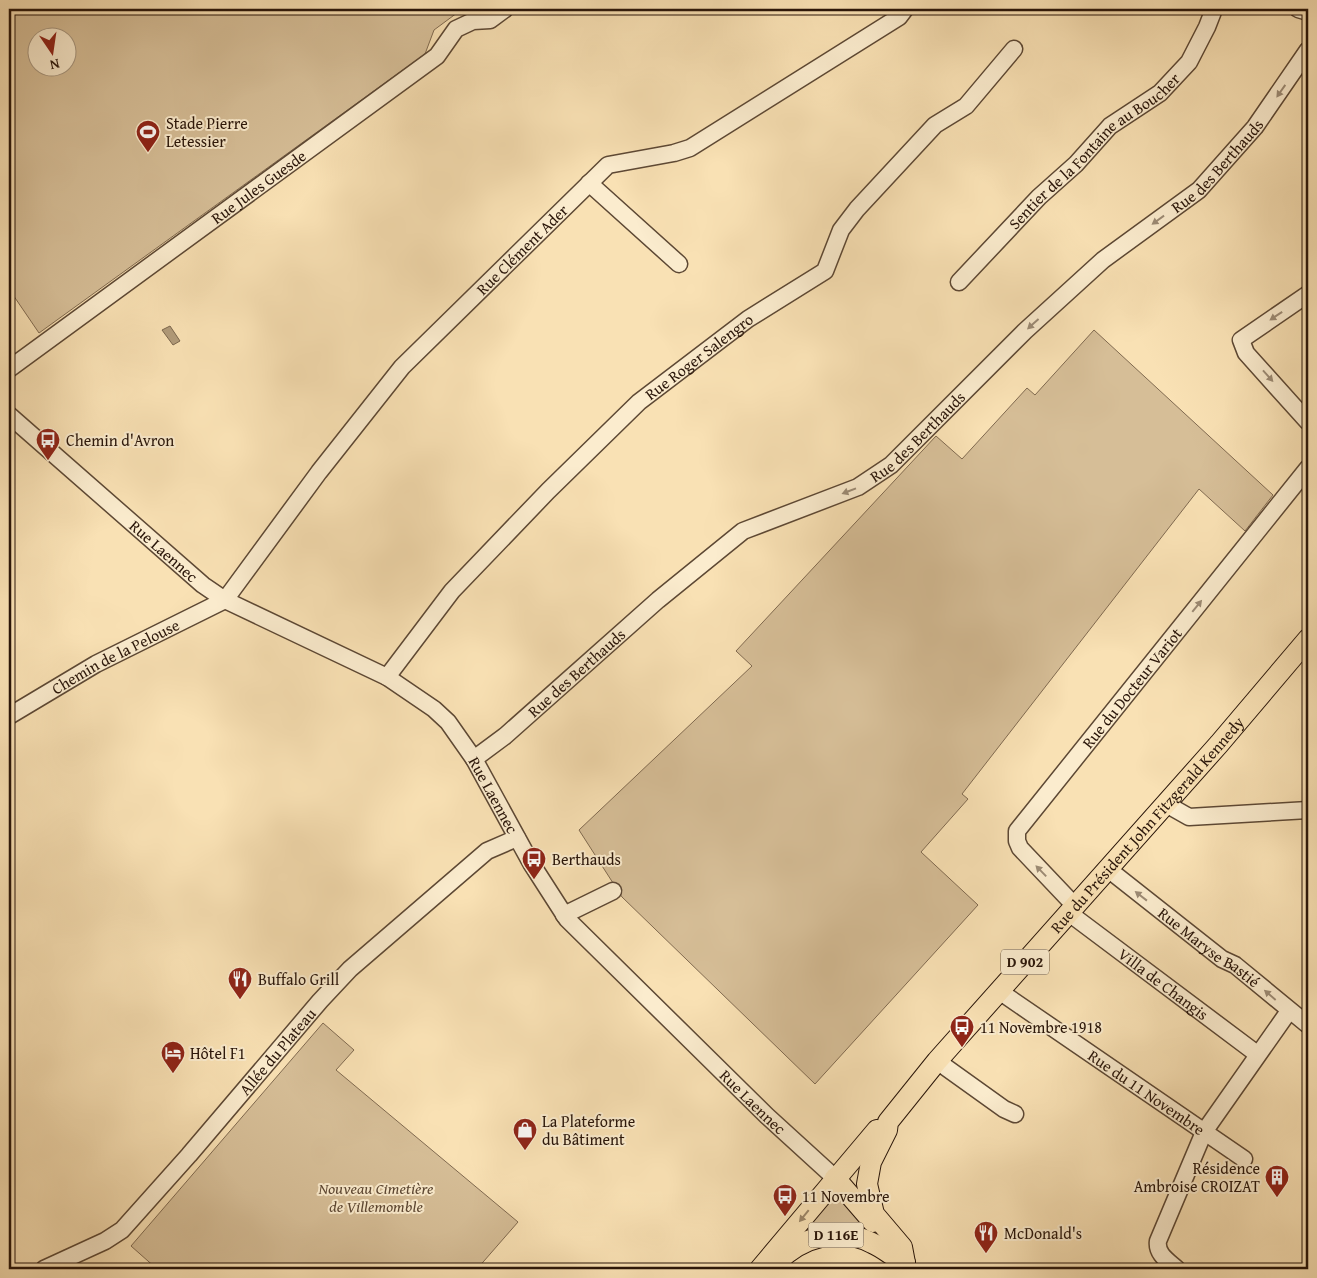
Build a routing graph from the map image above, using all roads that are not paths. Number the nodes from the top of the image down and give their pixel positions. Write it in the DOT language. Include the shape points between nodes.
graph roads {
  1 [pos="505,9"];
  2 [pos="905,9"];
  3 [pos="1214,9"];
  4 [pos="1298,9"];
  5 [pos="1308,12"];
  6 [pos="1014,49"];
  7 [pos="1308,50"];
  8 [pos="589,183"];
  9 [pos="679,264"];
  10 [pos="959,282"];
  11 [pos="1308,294"];
  12 [pos="9,369"];
  13 [pos="9,415"];
  14 [pos="1308,422"];
  15 [pos="1308,468"];
  16 [pos="225,600"];
  17 [pos="1308,639"];
  18 [pos="387,677"];
  19 [pos="9,716"];
  20 [pos="474,759"];
  21 [pos="1166,804"];
  22 [pos="1308,810"];
  23 [pos="517,838"];
  24 [pos="1108,869"];
  25 [pos="614,891"];
  26 [pos="1072,910"];
  27 [pos="564,915"];
  28 [pos="999,991"];
  29 [pos="1290,1011"];
  30 [pos="1308,1025"];
  31 [pos="1257,1054"];
  32 [pos="937,1061"];
  33 [pos="1015,1114"];
  34 [pos="888,1122"];
  35 [pos="1204,1132"];
  36 [pos="1244,1159"];
  37 [pos="869,1166"];
  38 [pos="835,1178"];
  39 [pos="908,1266"];
  40 [pos="44,1269"];
  41 [pos="760,1269"];
  42 [pos="771,1269"];
  43 [pos="1177,1269"];
  1 -- 12 [label="street, Rue Jules Guesde" via="490,20 473,21 456,29 437,56"];
  2 -- 8 [label="street, Rue Clément Ader" via="899,17 690,148 608,164"];
  3 -- 10 [label="street, Sentier de la Fontaine au Boucher" via="1189,62 1160,93 1110,126"];
  4 -- 5 [label="street"];
  6 -- 18 [label="street, Rue Roger Salengro" via="966,106 935,125 857,209 842,230 825,271 748,319 639,402 452,591"];
  7 -- 20 [label="street, Rue des Berthauds, one-way" via="1255,127 1199,190 1104,260 1025,331 891,465 858,487 743,531"];
  8 -- 9 [label="street"];
  8 -- 16 [label="street, Rue Clément Ader" via="402,367 313,480"];
  11 -- 14 [label="street, one-way" via="1241,342 1246,352"];
  13 -- 16 [label="street, Rue Laennec" via="203,585"];
  26 -- 15 [label="street, Rue du Docteur Variot, one-way" via="1020,848 1017,831"];
  16 -- 18 [label="street, Rue Laennec"];
  16 -- 19 [label="street, Chemin de la Pelouse" via="96,664"];
  17 -- 21 [label="main road, Rue du Président John Fitzgerald Kennedy / D 902"];
  18 -- 20 [label="street, Rue Laennec" via="448,722"];
  20 -- 23 [label="street, Rue Laennec"];
  21 -- 22 [label="street" via="1189,817"];
  21 -- 24 [label="main road, Rue du Président John Fitzgerald Kennedy / D 902"];
  23 -- 27 [label="street, Rue Laennec"];
  23 -- 40 [label="street, Allée du Plateau" via="487,850 350,969 122,1230"];
  24 -- 26 [label="main road, Rue du Président John Fitzgerald Kennedy / D 902"];
  29 -- 24 [label="street, Rue Maryse Bastié, one-way" via="1236,965 1222,959"];
  25 -- 27 [label="street"];
  26 -- 28 [label="main road, Rue du Président John Fitzgerald Kennedy / D 902"];
  26 -- 31 [label="street, Villa de Changis"];
  27 -- 38 [label="street, Rue Laennec" via="767,1116"];
  28 -- 32 [label="main road, Rue du Président John Fitzgerald Kennedy / D 902"];
  28 -- 35 [label="street, Rue du 11 Novembre"];
  29 -- 30 [label="street, Rue Maryse Bastié"];
  29 -- 31 [label="street"];
  31 -- 35 [label="street"];
  32 -- 33 [label="street"];
  32 -- 34 [label="main road, Rue du Président John Fitzgerald Kennedy / D 902"];
  34 -- 37 [label="main road, D 902"];
  34 -- 38 [label="main road, D 902" via="880,1126"];
  35 -- 36 [label="street, Rue du 11 Novembre"];
  35 -- 43 [label="street" via="1158,1241 1160,1253"];
  37 -- 38 [label="main road" via="855,1175"];
  37 -- 39 [label="main road, D 116E" via="867,1184 874,1214 902,1248"];
  38 -- 39 [label="main road, Rue Laennec / D 116E" via="899,1251"];
  38 -- 41 [label="main road, D 902, one-way"];
  39 -- 42 [label="main road, D 116E" via="865,1239 828,1235 809,1239"];
}
